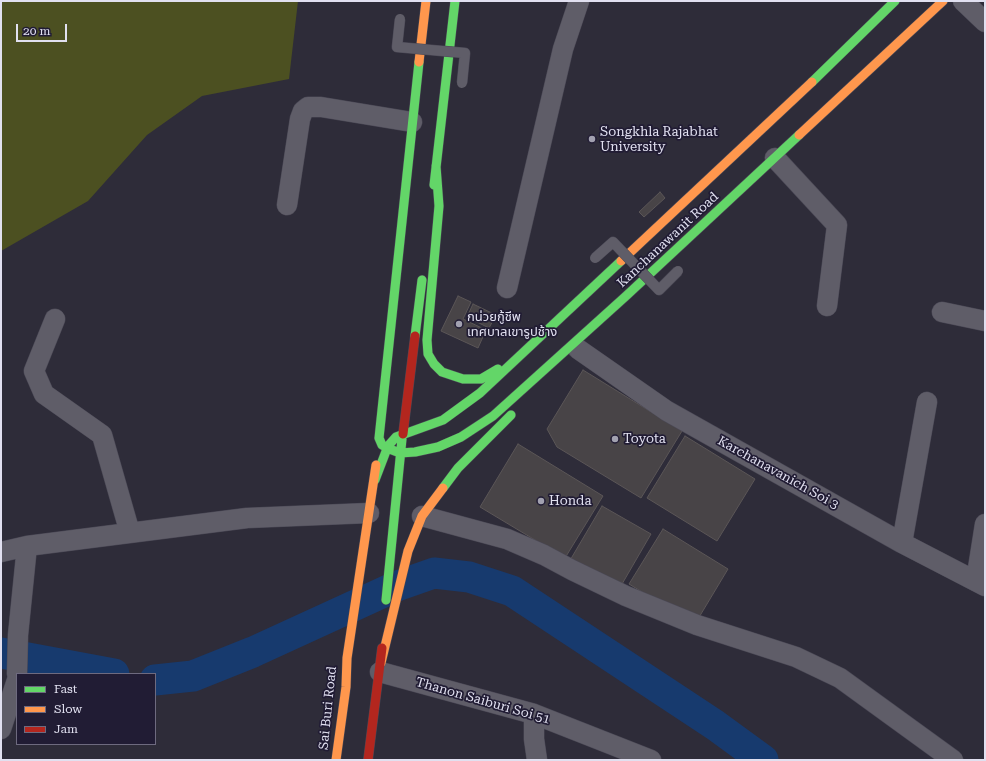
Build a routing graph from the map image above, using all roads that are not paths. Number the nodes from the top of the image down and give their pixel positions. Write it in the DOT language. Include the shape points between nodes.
graph roads {
  1 [pos="426,1"];
  2 [pos="455,1"];
  3 [pos="579,1"];
  4 [pos="895,1"];
  5 [pos="943,1"];
  6 [pos="963,1"];
  7 [pos="400,19"];
  8 [pos="985,22"];
  9 [pos="462,83"];
  10 [pos="412,122"];
  11 [pos="775,158"];
  12 [pos="436,166"];
  13 [pos="287,205"];
  14 [pos="595,258"];
  15 [pos="678,271"];
  16 [pos="507,288"];
  17 [pos="626,296"];
  18 [pos="827,306"];
  19 [pos="942,312"];
  20 [pos="55,319"];
  21 [pos="985,321"];
  22 [pos="578,349"];
  23 [pos="523,351"];
  24 [pos="536,390"];
  25 [pos="927,402"];
  26 [pos="519,407"];
  27 [pos="403,434"];
  28 [pos="380,438"];
  29 [pos="387,448"];
  30 [pos="400,453"];
  31 [pos="374,480"];
  32 [pos="422,516"];
  33 [pos="368,522"];
  34 [pos="985,524"];
  35 [pos="130,533"];
  36 [pos="902,543"];
  37 [pos="27,546"];
  38 [pos="1,552"];
  39 [pos="980,583"];
  40 [pos="380,667"];
  41 [pos="17,673"];
  42 [pos="16,683"];
  43 [pos="534,714"];
  44 [pos="1,729"];
  45 [pos="336,760"];
  46 [pos="368,760"];
  47 [pos="537,760"];
  48 [pos="651,760"];
  49 [pos="953,760"];
  1 -- 10 [label="main road"];
  2 -- 12 [label="main road"];
  3 -- 16 [label="street" via="563,49"];
  4 -- 23 [label="main road, Kanchanawanit Road" via="776,117"];
  5 -- 11 [label="main road, Kanchanawanit Road"];
  6 -- 8 [label="street"];
  7 -- 9 [label="lane, bridge" via="397,47 465,53"];
  10 -- 13 [label="street" via="308,107 300,119"];
  10 -- 28 [label="main road"];
  11 -- 17 [label="main road, Kanchanawanit Road"];
  11 -- 18 [label="street" via="838,224"];
  12 -- 23 [label="main road" via="439,206 427,340 428,354 442,372 472,380 481,379"];
  12 -- 27 [label="main road"];
  14 -- 15 [label="lane, bridge" via="613,242 659,290"];
  17 -- 22 [label="main road"];
  17 -- 30 [label="main road, Kanchanawanit Road" via="493,416 461,437 438,447"];
  19 -- 21 [label="street"];
  20 -- 35 [label="street" via="34,371 44,394 102,435"];
  22 -- 24 [label="main road"];
  22 -- 36 [label="street, Karchanavanich Soi 3" via="667,411"];
  23 -- 27 [label="main road, Kanchanawanit Road" via="480,393 443,420"];
  25 -- 36 [label="street"];
  26 -- 32 [label="main road" via="458,468"];
  27 -- 29 [label="main road, Kanchanawanit Road" via="396,437"];
  27 -- 30 [label="main road"];
  28 -- 29 [label="main road" via="382,445"];
  28 -- 31 [label="main road"];
  29 -- 30 [label="main road"];
  29 -- 31 [label="main road, Kanchanawanit Road"];
  30 -- 40 [label="main road"];
  31 -- 33 [label="main road, Sai Buri Road"];
  32 -- 40 [label="main road" via="408,551"];
  32 -- 49 [label="street" via="507,539 626,596 682,619 796,657 840,678"];
  33 -- 35 [label="street" via="247,518"];
  33 -- 45 [label="main road, Sai Buri Road" via="347,658 346,687"];
  34 -- 39 [label="street"];
  35 -- 37 [label="street"];
  36 -- 39 [label="street, Karchanavanich Soi 3"];
  37 -- 38 [label="street"];
  37 -- 41 [label="street" via="18,635"];
  40 -- 43 [label="street, Thanon Saiburi Soi 51"];
  40 -- 46 [label="main road"];
  42 -- 44 [label="street"];
  43 -- 47 [label="street"];
  43 -- 48 [label="street, Thanon Saiburi Soi 51"];
}
